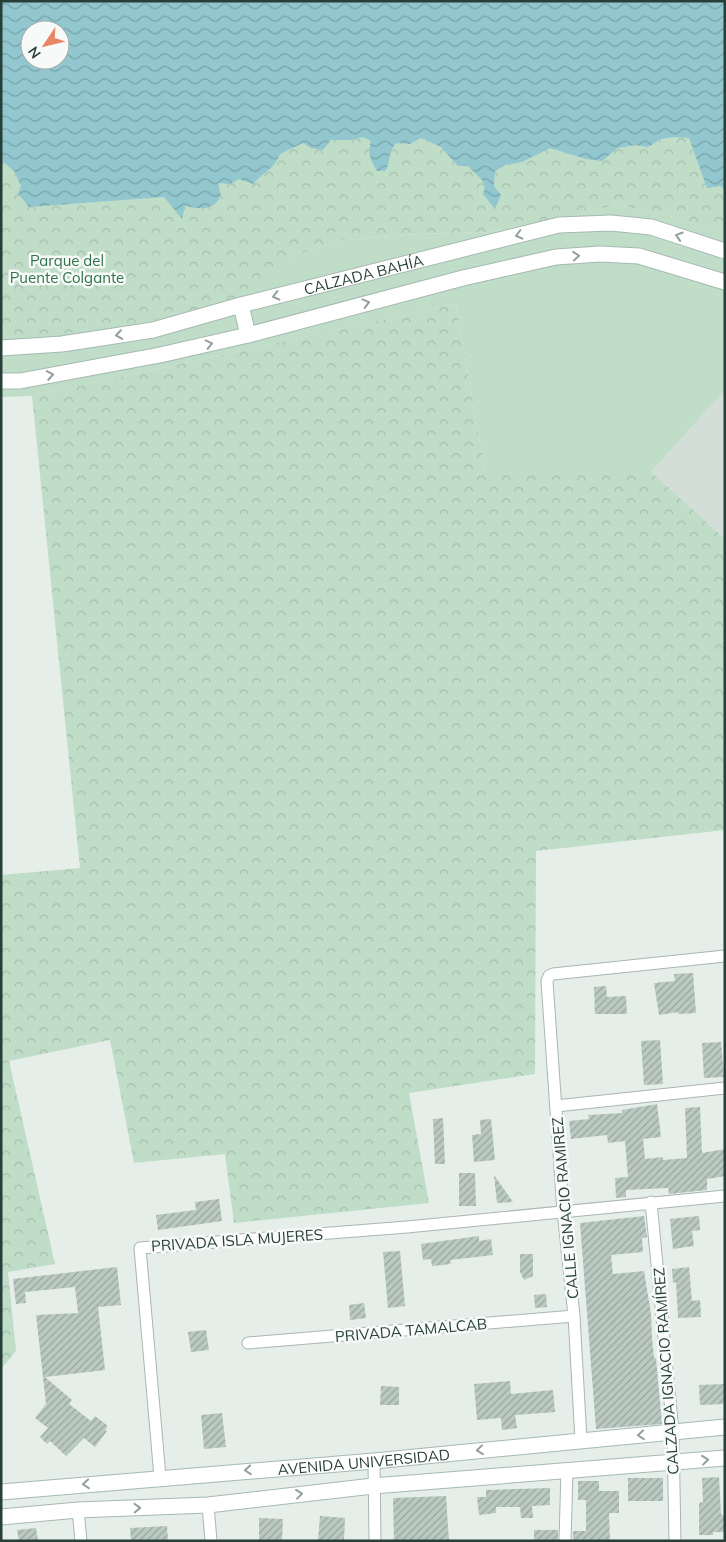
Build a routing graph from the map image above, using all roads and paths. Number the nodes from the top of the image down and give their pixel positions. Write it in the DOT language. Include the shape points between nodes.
graph roads {
  1 [pos="725,251"];
  2 [pos="725,282"];
  3 [pos="241,305"];
  4 [pos="248,335"];
  5 [pos="1,348"];
  6 [pos="1,381"];
  7 [pos="725,956"];
  8 [pos="725,1088"];
  9 [pos="556,1106"];
  10 [pos="725,1196"];
  11 [pos="652,1202"];
  12 [pos="563,1211"];
  13 [pos="574,1316"];
  14 [pos="248,1343"];
  15 [pos="725,1427"];
  16 [pos="673,1432"];
  17 [pos="581,1440"];
  18 [pos="725,1458"];
  19 [pos="374,1461"];
  20 [pos="674,1464"];
  21 [pos="566,1469"];
  22 [pos="160,1477"];
  23 [pos="373,1486"];
  24 [pos="1,1492"];
  25 [pos="208,1505"];
  26 [pos="78,1510"];
  27 [pos="1,1517"];
  28 [pos="81,1541"];
  29 [pos="211,1541"];
  30 [pos="375,1541"];
  31 [pos="566,1541"];
  32 [pos="675,1541"];
  1 -- 3 [label="main road, CALZADA BAHÍA, one-way" via="651,227 611,223 559,225"];
  4 -- 2 [label="main road, CALZADA BAHÍA, one-way" via="556,257 639,256"];
  3 -- 4 [label="main road"];
  3 -- 5 [label="main road, CALZADA BAHÍA, one-way" via="153,330 62,344"];
  6 -- 4 [label="main road, CALZADA BAHÍA, one-way" via="20,381 160,355"];
  7 -- 9 [label="street, CALLE IGNACIO RAMIREZ" via="549,976"];
  8 -- 9 [label="street"];
  9 -- 12 [label="street, CALLE IGNACIO RAMIREZ"];
  10 -- 11 [label="street"];
  11 -- 12 [label="street"];
  11 -- 16 [label="street, CALZADA IGNACIO RAMÍREZ"];
  12 -- 13 [label="street, CALLE IGNACIO RAMIREZ"];
  12 -- 22 [label="street, PRIVADA ISLA MUJERES" via="140,1248"];
  13 -- 14 [label="street, PRIVADA TAMALCAB"];
  13 -- 17 [label="street, CALLE IGNACIO RAMIREZ"];
  15 -- 16 [label="main road, AVENIDA UNIVERSIDAD"];
  16 -- 17 [label="main road, AVENIDA UNIVERSIDAD, one-way"];
  16 -- 20 [label="street, CALZADA IGNACIO RAMÍREZ"];
  17 -- 19 [label="main road, AVENIDA UNIVERSIDAD, one-way"];
  20 -- 18 [label="main road, AVENIDA UNIVERSIDAD, one-way"];
  19 -- 22 [label="main road, AVENIDA UNIVERSIDAD, one-way"];
  19 -- 23 [label="street"];
  20 -- 21 [label="main road, AVENIDA UNIVERSIDAD"];
  20 -- 32 [label="street, CALZADA IGNACIO RAMÍREZ"];
  21 -- 23 [label="main road, AVENIDA UNIVERSIDAD"];
  21 -- 31 [label="street"];
  22 -- 24 [label="main road, AVENIDA UNIVERSIDAD, one-way"];
  25 -- 23 [label="main road, AVENIDA UNIVERSIDAD, one-way"];
  23 -- 30 [label="street"];
  26 -- 25 [label="main road, AVENIDA UNIVERSIDAD, one-way"];
  25 -- 29 [label="street"];
  26 -- 27 [label="main road, AVENIDA UNIVERSIDAD"];
  26 -- 28 [label="street"];
}
